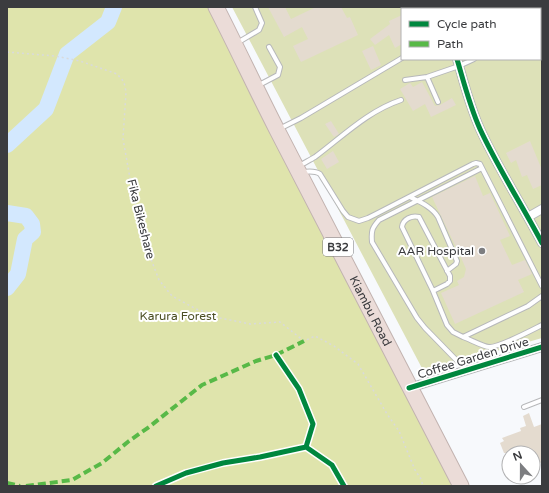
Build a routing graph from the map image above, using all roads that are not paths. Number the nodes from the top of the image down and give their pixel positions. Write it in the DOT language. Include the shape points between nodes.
graph roads {
  1 [pos="216,7"];
  2 [pos="255,7"];
  3 [pos="235,44"];
  4 [pos="269,47"];
  5 [pos="401,59"];
  6 [pos="469,60"];
  7 [pos="458,62"];
  8 [pos="427,77"];
  9 [pos="405,80"];
  10 [pos="255,87"];
  11 [pos="400,100"];
  12 [pos="438,102"];
  13 [pos="277,130"];
  14 [pos="482,168"];
  15 [pos="298,170"];
  16 [pos="460,170"];
  17 [pos="464,177"];
  18 [pos="410,197"];
  19 [pos="417,201"];
  20 [pos="542,209"];
  21 [pos="528,216"];
  22 [pos="542,243"];
  23 [pos="447,271"];
  24 [pos="542,286"];
  25 [pos="433,291"];
  26 [pos="542,296"];
  27 [pos="542,326"];
  28 [pos="463,337"];
  29 [pos="542,347"];
  30 [pos="466,371"];
  31 [pos="410,388"];
  32 [pos="542,400"];
  33 [pos="524,407"];
  34 [pos="461,486"];
  1 -- 3 [label="highway, Kiambu Road / B32"];
  2 -- 3 [label="lane" via="262,23 259,30"];
  3 -- 10 [label="highway, Kiambu Road / B32"];
  4 -- 10 [label="lane" via="280,67 278,75"];
  5 -- 13 [label="lane"];
  6 -- 7 [label="lane"];
  7 -- 8 [label="lane"];
  7 -- 21 [label="street" via="470,105 480,129"];
  8 -- 9 [label="lane"];
  8 -- 12 [label="lane"];
  10 -- 13 [label="highway, Kiambu Road / B32"];
  11 -- 15 [label="lane" via="380,109 354,126"];
  13 -- 15 [label="highway, Kiambu Road / B32"];
  14 -- 16 [label="lane" via="476,163"];
  14 -- 17 [label="lane"];
  14 -- 24 [label="lane"];
  15 -- 18 [label="lane" via="320,174 343,211 348,217 359,221"];
  15 -- 31 [label="highway, Kiambu Road / B32"];
  16 -- 17 [label="lane"];
  16 -- 18 [label="lane"];
  17 -- 19 [label="lane"];
  18 -- 19 [label="lane"];
  19 -- 23 [label="lane" via="435,212 456,257 456,264"];
  19 -- 30 [label="lane" via="379,220 371,232 372,242 417,318"];
  20 -- 21 [label="street"];
  21 -- 22 [label="street"];
  23 -- 25 [label="lane" via="450,281"];
  23 -- 25 [label="lane" via="418,217 412,216 405,220 402,227"];
  25 -- 28 [label="lane" via="447,325 452,332"];
  26 -- 28 [label="lane" via="528,306"];
  27 -- 28 [label="lane" via="497,346 489,347"];
  29 -- 30 [label="street, Coffee Garden Drive"];
  30 -- 31 [label="street, Coffee Garden Drive"];
  31 -- 34 [label="highway, Kiambu Road / B32"];
  32 -- 33 [label="lane"];
}
